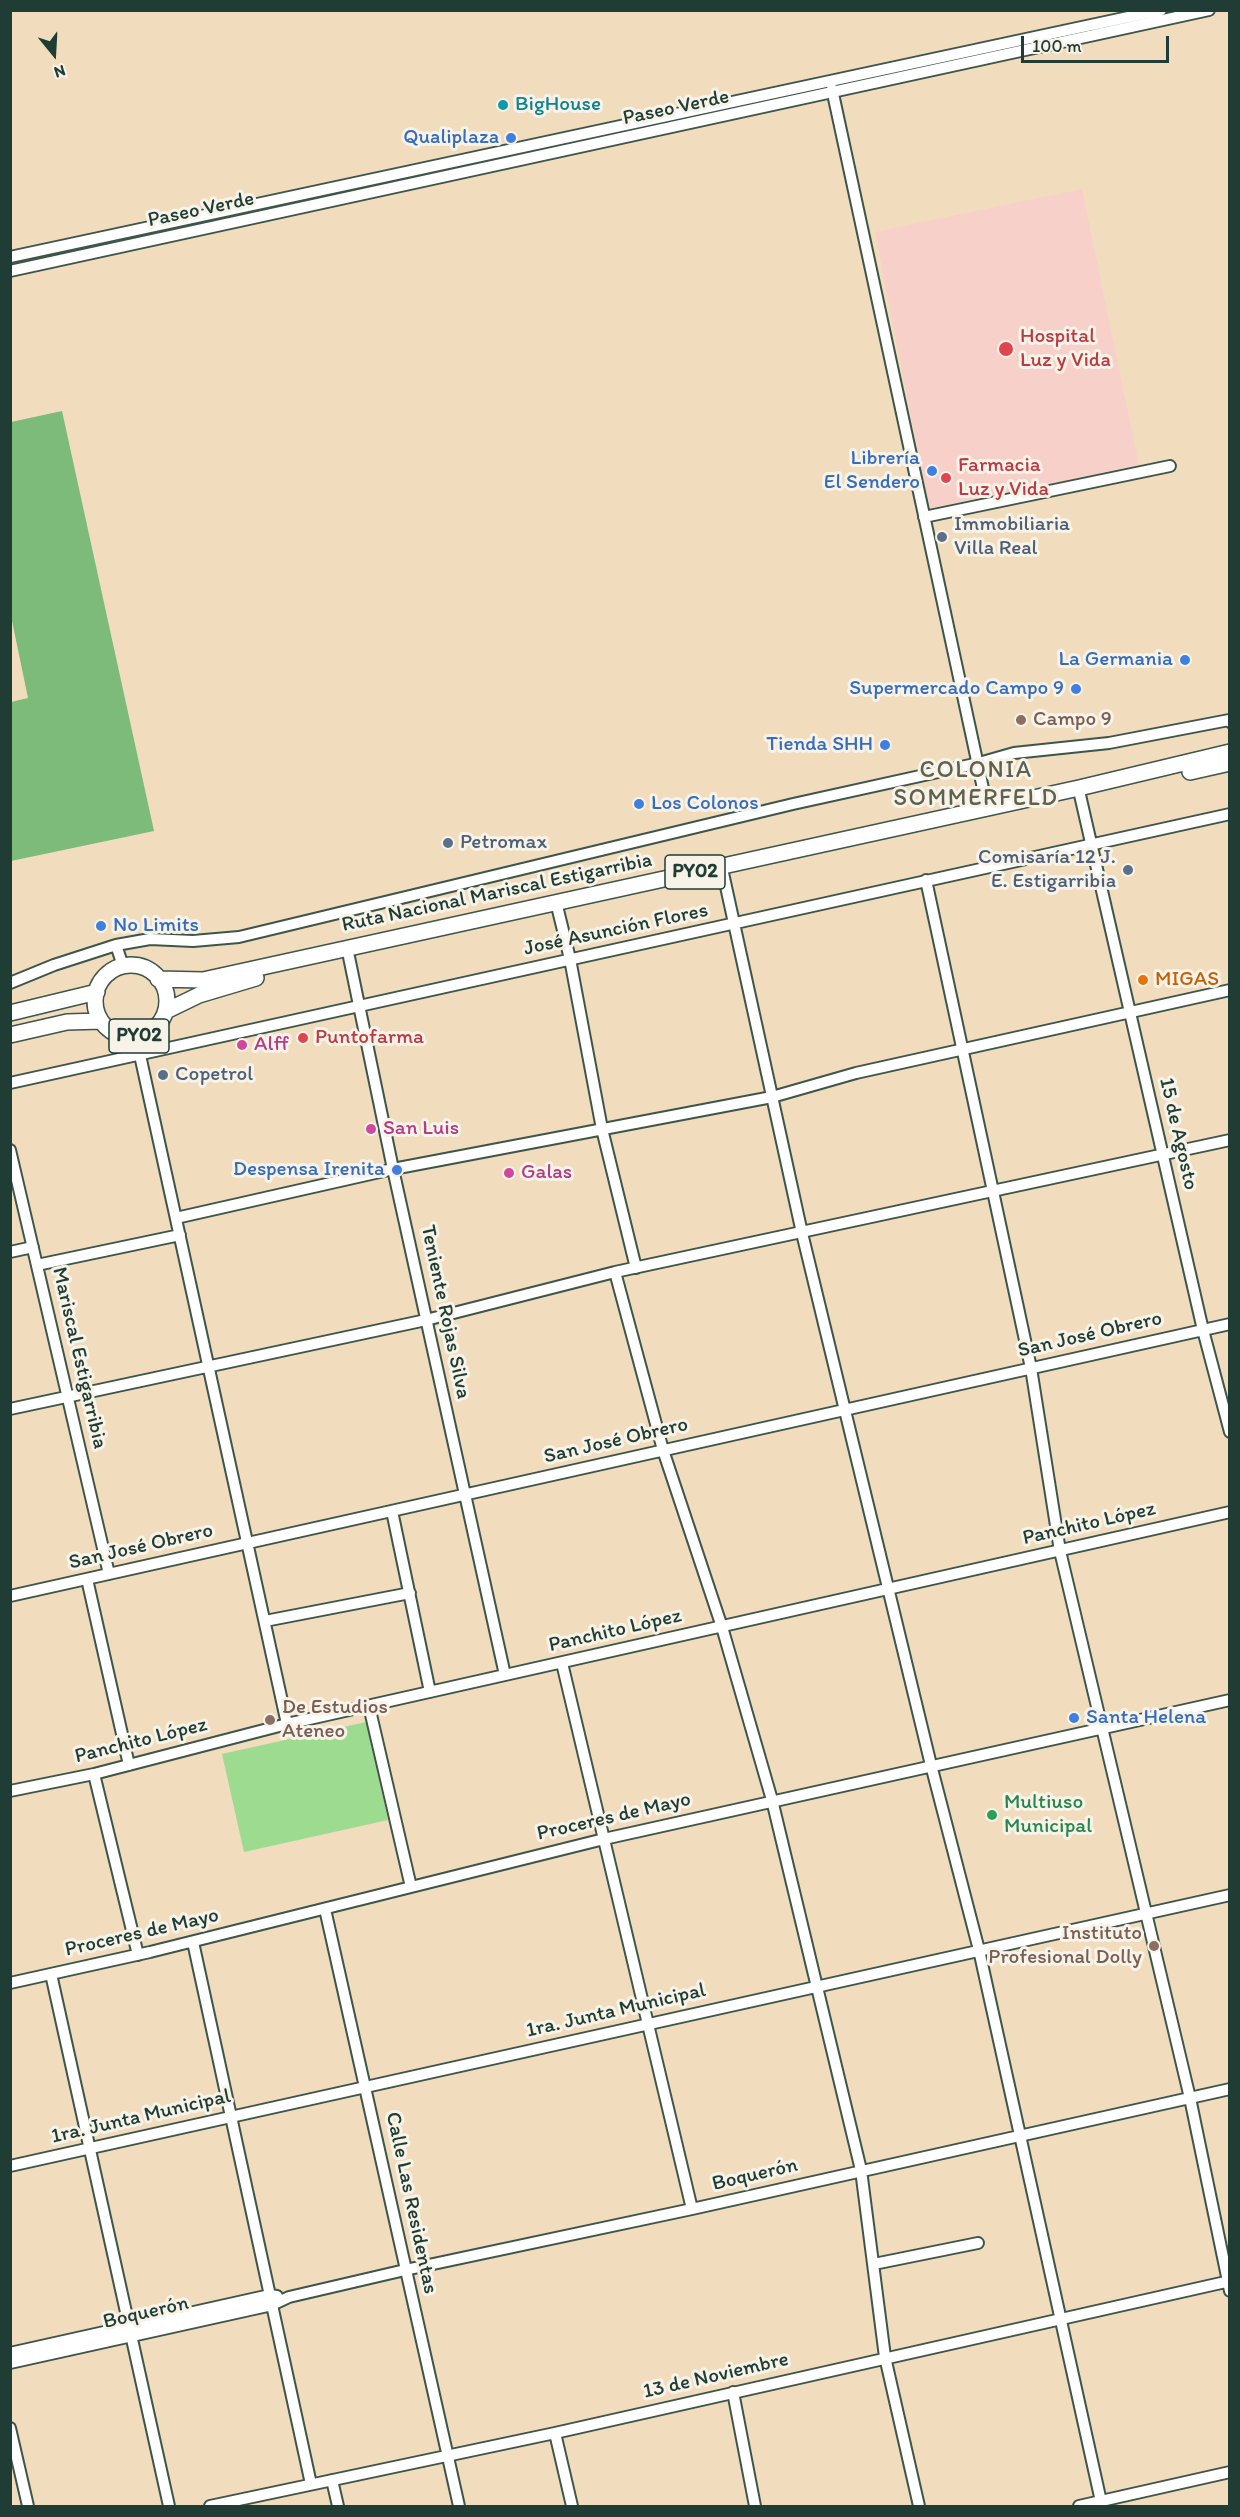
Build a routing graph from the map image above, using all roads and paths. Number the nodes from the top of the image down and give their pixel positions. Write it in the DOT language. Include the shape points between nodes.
graph roads {
  1 [pos="1161,10"];
  2 [pos="1209,10"];
  3 [pos="1149,18"];
  4 [pos="830,81"];
  5 [pos="833,94"];
  6 [pos="585,133"];
  7 [pos="588,146"];
  8 [pos="342,185"];
  9 [pos="345,199"];
  10 [pos="36,251"];
  11 [pos="10,257"];
  12 [pos="38,265"];
  13 [pos="10,271"];
  14 [pos="1170,466"];
  15 [pos="924,517"];
  16 [pos="1229,721"];
  17 [pos="1230,752"];
  18 [pos="979,763"];
  19 [pos="1230,764"];
  20 [pos="1080,795"];
  21 [pos="987,807"];
  22 [pos="1230,814"];
  23 [pos="1091,845"];
  24 [pos="723,873"];
  25 [pos="926,880"];
  26 [pos="558,910"];
  27 [pos="734,924"];
  28 [pos="116,945"];
  29 [pos="350,957"];
  30 [pos="570,959"];
  31 [pos="123,966"];
  32 [pos="158,979"];
  33 [pos="10,983"];
  34 [pos="1230,990"];
  35 [pos="97,992"];
  36 [pos="360,1006"];
  37 [pos="166,1011"];
  38 [pos="1130,1012"];
  39 [pos="10,1013"];
  40 [pos="101,1021"];
  41 [pos="10,1035"];
  42 [pos="136,1037"];
  43 [pos="964,1049"];
  44 [pos="140,1054"];
  45 [pos="10,1083"];
  46 [pos="772,1097"];
  47 [pos="602,1129"];
  48 [pos="1230,1140"];
  49 [pos="10,1150"];
  50 [pos="1163,1155"];
  51 [pos="393,1169"];
  52 [pos="994,1191"];
  53 [pos="176,1218"];
  54 [pos="802,1233"];
  55 [pos="180,1235"];
  56 [pos="33,1247"];
  57 [pos="10,1252"];
  58 [pos="37,1265"];
  59 [pos="636,1268"];
  60 [pos="615,1272"];
  61 [pos="426,1320"];
  62 [pos="1230,1324"];
  63 [pos="1203,1330"];
  64 [pos="209,1367"];
  65 [pos="1031,1368"];
  66 [pos="68,1397"];
  67 [pos="10,1409"];
  68 [pos="844,1410"];
  69 [pos="1230,1432"];
  70 [pos="663,1450"];
  71 [pos="465,1495"];
  72 [pos="392,1511"];
  73 [pos="1230,1512"];
  74 [pos="248,1543"];
  75 [pos="1060,1551"];
  76 [pos="109,1574"];
  77 [pos="87,1579"];
  78 [pos="889,1589"];
  79 [pos="410,1593"];
  80 [pos="10,1596"];
  81 [pos="265,1621"];
  82 [pos="722,1627"];
  83 [pos="562,1663"];
  84 [pos="505,1675"];
  85 [pos="430,1692"];
  86 [pos="1230,1700"];
  87 [pos="369,1706"];
  88 [pos="287,1724"];
  89 [pos="1103,1728"];
  90 [pos="129,1765"];
  91 [pos="931,1765"];
  92 [pos="94,1774"];
  93 [pos="10,1791"];
  94 [pos="772,1800"];
  95 [pos="604,1839"];
  96 [pos="411,1887"];
  97 [pos="1230,1895"];
  98 [pos="326,1909"];
  99 [pos="1146,1914"];
  100 [pos="193,1942"];
  101 [pos="980,1950"];
  102 [pos="138,1955"];
  103 [pos="51,1974"];
  104 [pos="10,1983"];
  105 [pos="817,1986"];
  106 [pos="648,2024"];
  107 [pos="365,2087"];
  108 [pos="1230,2089"];
  109 [pos="1190,2098"];
  110 [pos="231,2117"];
  111 [pos="1021,2136"];
  112 [pos="90,2149"];
  113 [pos="10,2166"];
  114 [pos="861,2170"];
  115 [pos="692,2209"];
  116 [pos="978,2243"];
  117 [pos="874,2264"];
  118 [pos="405,2270"];
  119 [pos="1229,2285"];
  120 [pos="271,2300"];
  121 [pos="1060,2318"];
  122 [pos="130,2332"];
  123 [pos="10,2353"];
  124 [pos="885,2357"];
  125 [pos="10,2364"];
  126 [pos="733,2392"];
  127 [pos="10,2428"];
  128 [pos="555,2433"];
  129 [pos="447,2454"];
  130 [pos="1230,2472"];
  131 [pos="332,2480"];
  132 [pos="311,2484"];
  133 [pos="1101,2504"];
  134 [pos="28,2506"];
  135 [pos="169,2506"];
  136 [pos="210,2506"];
  137 [pos="338,2506"];
  138 [pos="459,2506"];
  139 [pos="572,2506"];
  140 [pos="755,2506"];
  141 [pos="919,2506"];
  142 [pos="1079,2506"];
  1 -- 3 [label="street, Paseo Verde"];
  2 -- 3 [label="street, Paseo Verde"];
  3 -- 4 [label="street, Paseo Verde"];
  3 -- 5 [label="street, Paseo Verde"];
  4 -- 5 [label="street"];
  4 -- 6 [label="street, Paseo Verde"];
  5 -- 7 [label="street, Paseo Verde"];
  5 -- 15 [label="street"];
  6 -- 7 [label="street"];
  6 -- 8 [label="street, Paseo Verde"];
  7 -- 9 [label="street, Paseo Verde"];
  8 -- 9 [label="street"];
  8 -- 10 [label="street, Paseo Verde"];
  9 -- 12 [label="street, Paseo Verde"];
  10 -- 11 [label="street, Paseo Verde"];
  10 -- 12 [label="street"];
  12 -- 13 [label="street, Paseo Verde"];
  14 -- 15 [label="street"];
  15 -- 18 [label="street"];
  16 -- 18 [label="street" via="1109,743 1014,753"];
  17 -- 21 [label="highway, Ruta Nacional Mariscal Estigarribia / PY02"];
  18 -- 21 [label="street"];
  18 -- 28 [label="street" via="239,937 150,939"];
  19 -- 20 [label="highway, Ruta Nacional Mariscal Estigarribia / PY02"];
  20 -- 23 [label="street, 15 de Agosto"];
  20 -- 24 [label="highway, Ruta Nacional Mariscal Estigarribia / PY02"];
  21 -- 32 [label="highway, Ruta Nacional Mariscal Estigarribia / PY02" via="202,980"];
  22 -- 23 [label="street, José Asunción Flores"];
  23 -- 25 [label="street, José Asunción Flores"];
  23 -- 38 [label="street, 15 de Agosto"];
  24 -- 26 [label="highway, Ruta Nacional Mariscal Estigarribia / PY02"];
  24 -- 27 [label="street"];
  25 -- 27 [label="street, José Asunción Flores"];
  25 -- 43 [label="street"];
  26 -- 29 [label="highway, Ruta Nacional Mariscal Estigarribia / PY02"];
  26 -- 30 [label="street"];
  27 -- 30 [label="street, José Asunción Flores"];
  27 -- 46 [label="street"];
  28 -- 31 [label="street"];
  28 -- 33 [label="street"];
  29 -- 36 [label="street, Teniente Rojas Silva"];
  29 -- 37 [label="highway, Ruta Nacional Mariscal Estigarribia / PY02" via="242,981 199,994"];
  30 -- 36 [label="street, José Asunción Flores"];
  30 -- 47 [label="street"];
  31 -- 32 [label="highway, PY02" via="142,967"];
  31 -- 35 [label="highway, PY02" via="107,975"];
  32 -- 37 [label="highway, PY02" via="166,993"];
  34 -- 38 [label="street"];
  35 -- 39 [label="highway, PY02"];
  35 -- 40 [label="highway, PY02"];
  36 -- 44 [label="street, José Asunción Flores"];
  36 -- 51 [label="street, Teniente Rojas Silva"];
  37 -- 42 [label="highway, PY02" via="157,1027"];
  38 -- 43 [label="street"];
  38 -- 50 [label="street, 15 de Agosto"];
  40 -- 41 [label="highway, PY02" via="67,1022"];
  40 -- 42 [label="highway, PY02" via="116,1034"];
  42 -- 44 [label="street"];
  43 -- 46 [label="street"];
  43 -- 52 [label="street"];
  44 -- 45 [label="street, José Asunción Flores"];
  44 -- 53 [label="street"];
  46 -- 47 [label="street"];
  46 -- 54 [label="street"];
  47 -- 51 [label="street"];
  47 -- 59 [label="street"];
  48 -- 50 [label="street"];
  49 -- 56 [label="street, Mariscal Estigarribia"];
  50 -- 52 [label="street"];
  50 -- 63 [label="street, 15 de Agosto"];
  51 -- 53 [label="street"];
  51 -- 61 [label="street, Teniente Rojas Silva"];
  52 -- 54 [label="street"];
  52 -- 65 [label="street"];
  53 -- 55 [label="street"];
  54 -- 59 [label="street"];
  54 -- 68 [label="street"];
  55 -- 58 [label="street"];
  55 -- 64 [label="street"];
  56 -- 57 [label="street"];
  56 -- 58 [label="street, Mariscal Estigarribia"];
  58 -- 66 [label="street, Mariscal Estigarribia"];
  59 -- 60 [label="street"];
  60 -- 61 [label="street"];
  60 -- 70 [label="street"];
  61 -- 64 [label="street"];
  61 -- 71 [label="street, Teniente Rojas Silva"];
  62 -- 63 [label="street, San José Obrero"];
  63 -- 65 [label="street, San José Obrero"];
  63 -- 69 [label="street, 15 de Agosto"];
  64 -- 66 [label="street"];
  64 -- 74 [label="street"];
  65 -- 68 [label="street, San José Obrero"];
  65 -- 75 [label="street"];
  66 -- 67 [label="street"];
  66 -- 76 [label="street, Mariscal Estigarribia"];
  68 -- 70 [label="street, San José Obrero"];
  68 -- 78 [label="street"];
  70 -- 71 [label="street, San José Obrero"];
  70 -- 82 [label="street"];
  71 -- 72 [label="street, San José Obrero"];
  71 -- 84 [label="street, Teniente Rojas Silva"];
  72 -- 74 [label="street, San José Obrero"];
  72 -- 79 [label="street"];
  73 -- 75 [label="street, Panchito López"];
  74 -- 76 [label="street, San José Obrero"];
  74 -- 81 [label="street"];
  75 -- 78 [label="street, Panchito López"];
  75 -- 89 [label="street"];
  76 -- 77 [label="street, San José Obrero"];
  77 -- 80 [label="street, San José Obrero"];
  77 -- 90 [label="street"];
  78 -- 82 [label="street, Panchito López"];
  78 -- 91 [label="street"];
  79 -- 81 [label="street"];
  79 -- 85 [label="street"];
  81 -- 88 [label="street"];
  82 -- 83 [label="street, Panchito López"];
  82 -- 94 [label="street"];
  83 -- 84 [label="street, Panchito López"];
  83 -- 95 [label="street"];
  84 -- 85 [label="street, Panchito López"];
  85 -- 87 [label="street, Panchito López"];
  86 -- 89 [label="street, Proceres de Mayo"];
  87 -- 88 [label="street, Panchito López"];
  87 -- 96 [label="street"];
  88 -- 90 [label="street, Panchito López"];
  89 -- 91 [label="street, Proceres de Mayo"];
  89 -- 99 [label="street"];
  90 -- 92 [label="street, Panchito López"];
  91 -- 94 [label="street, Proceres de Mayo"];
  91 -- 101 [label="street"];
  92 -- 93 [label="street, Panchito López"];
  92 -- 102 [label="street"];
  94 -- 95 [label="street, Proceres de Mayo"];
  94 -- 105 [label="street"];
  95 -- 96 [label="street, Proceres de Mayo"];
  95 -- 106 [label="street"];
  96 -- 98 [label="street, Proceres de Mayo"];
  97 -- 99 [label="street, 1ra. Junta Municipal"];
  98 -- 100 [label="street, Proceres de Mayo"];
  98 -- 107 [label="street, Calle Las Residentas"];
  99 -- 101 [label="street, 1ra. Junta Municipal"];
  99 -- 109 [label="street"];
  100 -- 102 [label="street, Proceres de Mayo"];
  100 -- 110 [label="street"];
  101 -- 105 [label="street, 1ra. Junta Municipal"];
  101 -- 111 [label="street"];
  102 -- 103 [label="street, Proceres de Mayo"];
  103 -- 104 [label="street, Proceres de Mayo"];
  103 -- 112 [label="street"];
  105 -- 106 [label="street, 1ra. Junta Municipal"];
  105 -- 114 [label="street"];
  106 -- 107 [label="street, 1ra. Junta Municipal"];
  106 -- 115 [label="street"];
  107 -- 110 [label="street, 1ra. Junta Municipal"];
  107 -- 118 [label="street, Calle Las Residentas"];
  108 -- 109 [label="street, Boquerón"];
  109 -- 111 [label="street, Boquerón"];
  109 -- 119 [label="street"];
  110 -- 112 [label="street, 1ra. Junta Municipal"];
  110 -- 120 [label="street"];
  111 -- 114 [label="street, Boquerón"];
  111 -- 121 [label="street"];
  112 -- 113 [label="street, 1ra. Junta Municipal"];
  112 -- 122 [label="street"];
  114 -- 115 [label="street, Boquerón"];
  114 -- 117 [label="street"];
  115 -- 118 [label="street, Boquerón"];
  116 -- 117 [label="street"];
  117 -- 124 [label="street"];
  118 -- 120 [label="street, Boquerón"];
  118 -- 129 [label="street, Calle Las Residentas"];
  119 -- 121 [label="street, 13 de Noviembre"];
  120 -- 122 [label="street, Boquerón"];
  120 -- 132 [label="street"];
  121 -- 124 [label="street, 13 de Noviembre"];
  121 -- 133 [label="street"];
  122 -- 123 [label="street, Boquerón"];
  122 -- 125 [label="street, Boquerón"];
  122 -- 135 [label="street"];
  124 -- 126 [label="street, 13 de Noviembre"];
  124 -- 141 [label="street"];
  126 -- 128 [label="street, 13 de Noviembre"];
  126 -- 140 [label="street"];
  127 -- 134 [label="street"];
  128 -- 129 [label="street, 13 de Noviembre"];
  128 -- 139 [label="street"];
  129 -- 131 [label="street, 13 de Noviembre"];
  129 -- 138 [label="street, Calle Las Residentas"];
  130 -- 133 [label="street"];
  131 -- 132 [label="street, 13 de Noviembre"];
  131 -- 137 [label="street"];
  132 -- 136 [label="street, 13 de Noviembre"];
  133 -- 142 [label="street"];
}
